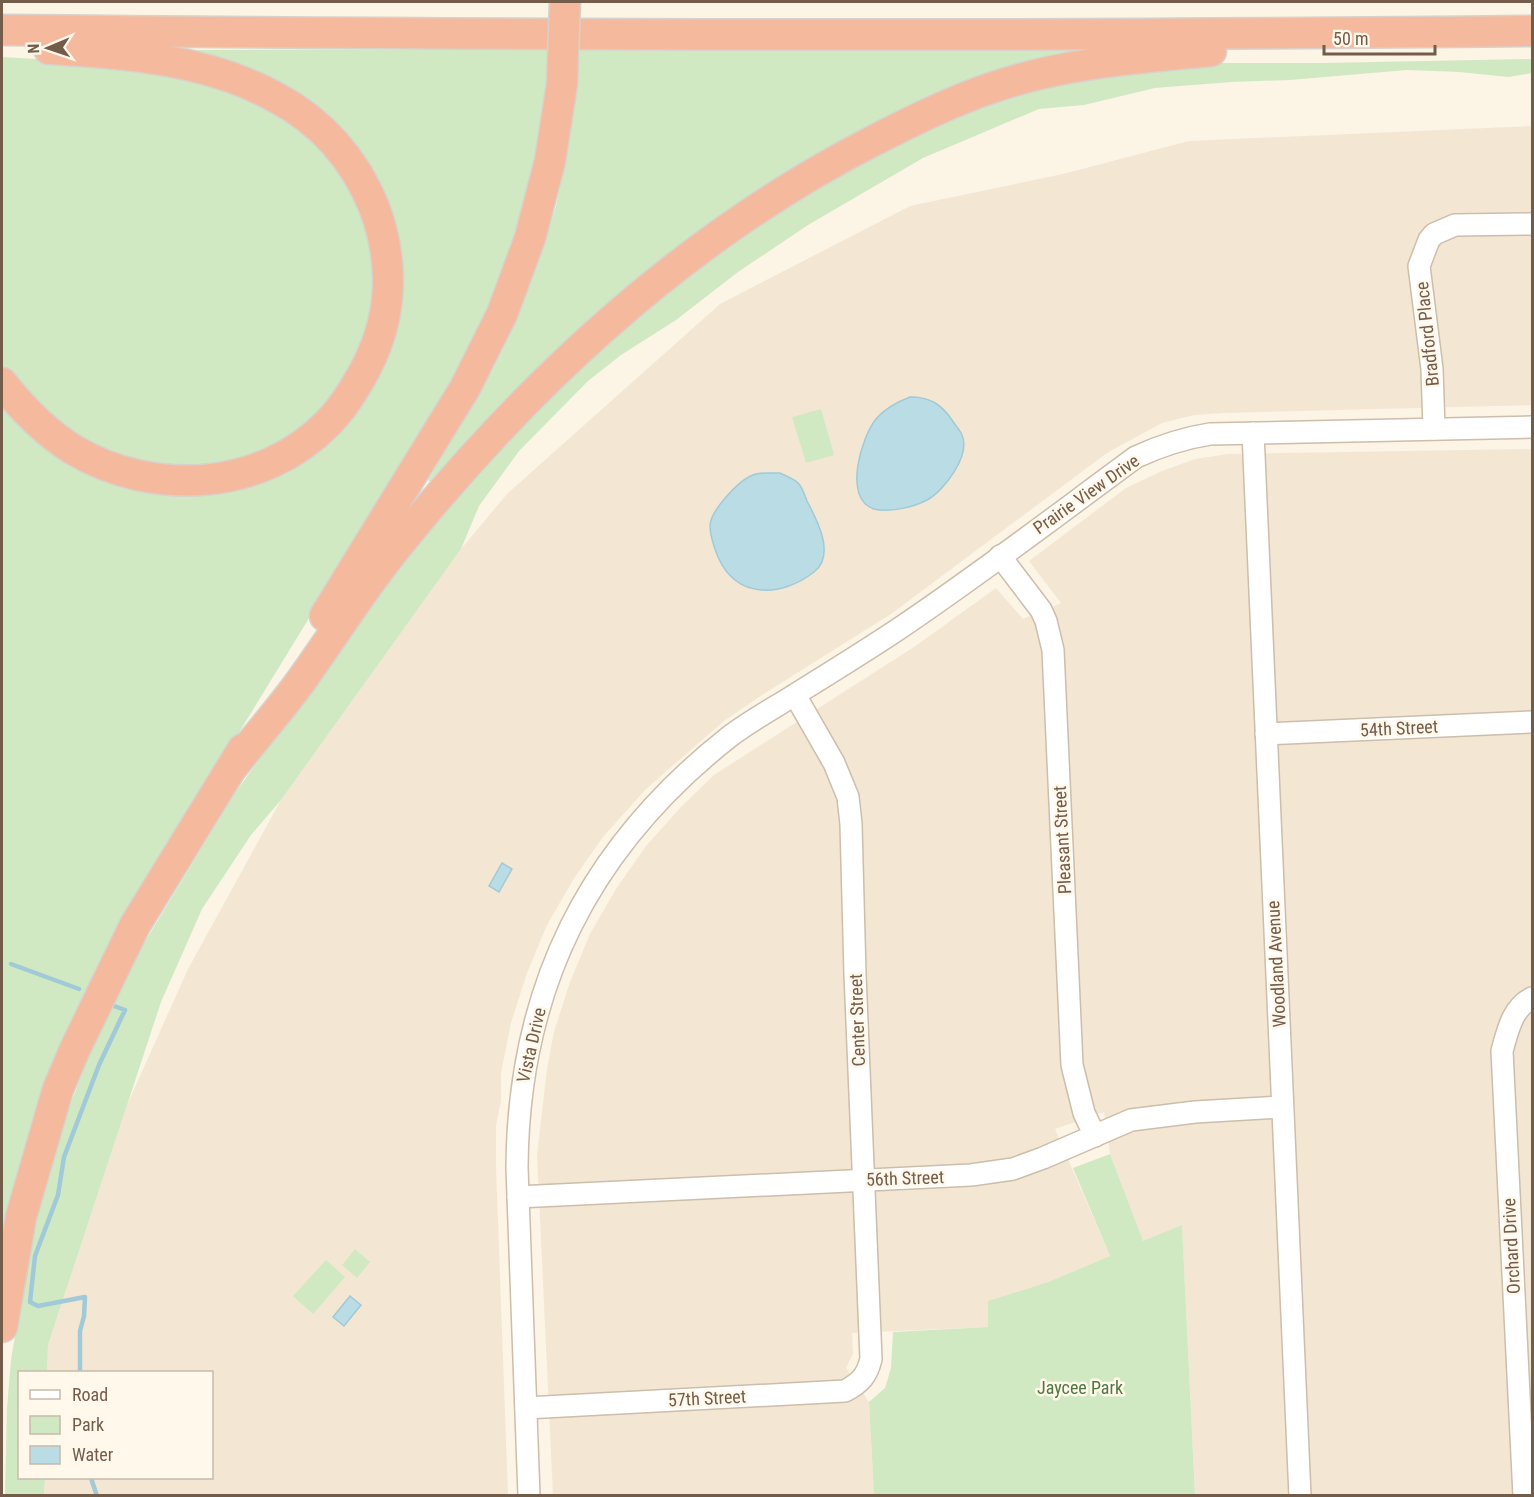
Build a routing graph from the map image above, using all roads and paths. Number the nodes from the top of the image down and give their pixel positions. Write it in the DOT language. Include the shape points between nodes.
graph roads {
  1 [pos="565,2"];
  2 [pos="2,30"];
  3 [pos="1533,31"];
  4 [pos="1403,33"];
  5 [pos="2,46"];
  6 [pos="1533,224"];
  7 [pos="2,383"];
  8 [pos="1533,427"];
  9 [pos="1434,429"];
  10 [pos="1253,433"];
  11 [pos="1000,556"];
  12 [pos="795,695"];
  13 [pos="1533,722"];
  14 [pos="1266,734"];
  15 [pos="234,765"];
  16 [pos="1528,1000"];
  17 [pos="1282,1107"];
  18 [pos="1095,1136"];
  19 [pos="864,1180"];
  20 [pos="518,1197"];
  21 [pos="2,1327"];
  22 [pos="871,1359"];
  23 [pos="526,1408"];
  24 [pos="529,1496"];
  25 [pos="1300,1496"];
  26 [pos="1524,1496"];
  1 -- 15 [label="highway, bridge" via="562,84 550,161 530,238 502,314 465,388"];
  2 -- 4 [label="highway"];
  3 -- 4 [label="highway"];
  4 -- 15 [label="highway" via="1127,58 1060,69 994,87 931,111 821,167 717,235 622,309 490,436 406,535 298,685"];
  5 -- 7 [label="highway" via="163,60 222,75 277,97 319,126 352,165 382,230 389,268 384,324 355,390 313,437 279,459 240,474 206,480 161,480 117,470 57,439"];
  6 -- 9 [label="street, Bradford Place" via="1455,225 1429,240 1419,266 1432,369"];
  8 -- 9 [label="street, Prairie View Drive"];
  9 -- 10 [label="street, Prairie View Drive"];
  10 -- 11 [label="street, Prairie View Drive" via="1188,438 1136,457"];
  10 -- 14 [label="street, Woodland Avenue"];
  11 -- 12 [label="street, Prairie View Drive" via="897,630"];
  11 -- 18 [label="street, Pleasant Street" via="1041,610 1053,650 1072,1065 1084,1113"];
  12 -- 19 [label="street, Center Street" via="834,763 848,797"];
  12 -- 20 [label="street, Vista Drive" via="730,736 683,777 625,841 594,883 548,977 532,1027 518,1118"];
  13 -- 14 [label="street, 54th Street"];
  14 -- 17 [label="street, Woodland Avenue"];
  15 -- 21 [label="highway" via="135,925 66,1069 21,1217"];
  16 -- 26 [label="street, Orchard Drive" via="1511,1020 1502,1051"];
  17 -- 18 [label="street, 56th Street" via="1131,1120"];
  17 -- 25 [label="street, Woodland Avenue"];
  18 -- 19 [label="street, 56th Street" via="1013,1169"];
  19 -- 20 [label="street, 56th Street"];
  19 -- 22 [label="street, Center Street"];
  20 -- 23 [label="street, Vista Drive"];
  22 -- 23 [label="street, 57th Street" via="868,1372 845,1391"];
  23 -- 24 [label="street, Vista Drive"];
}
